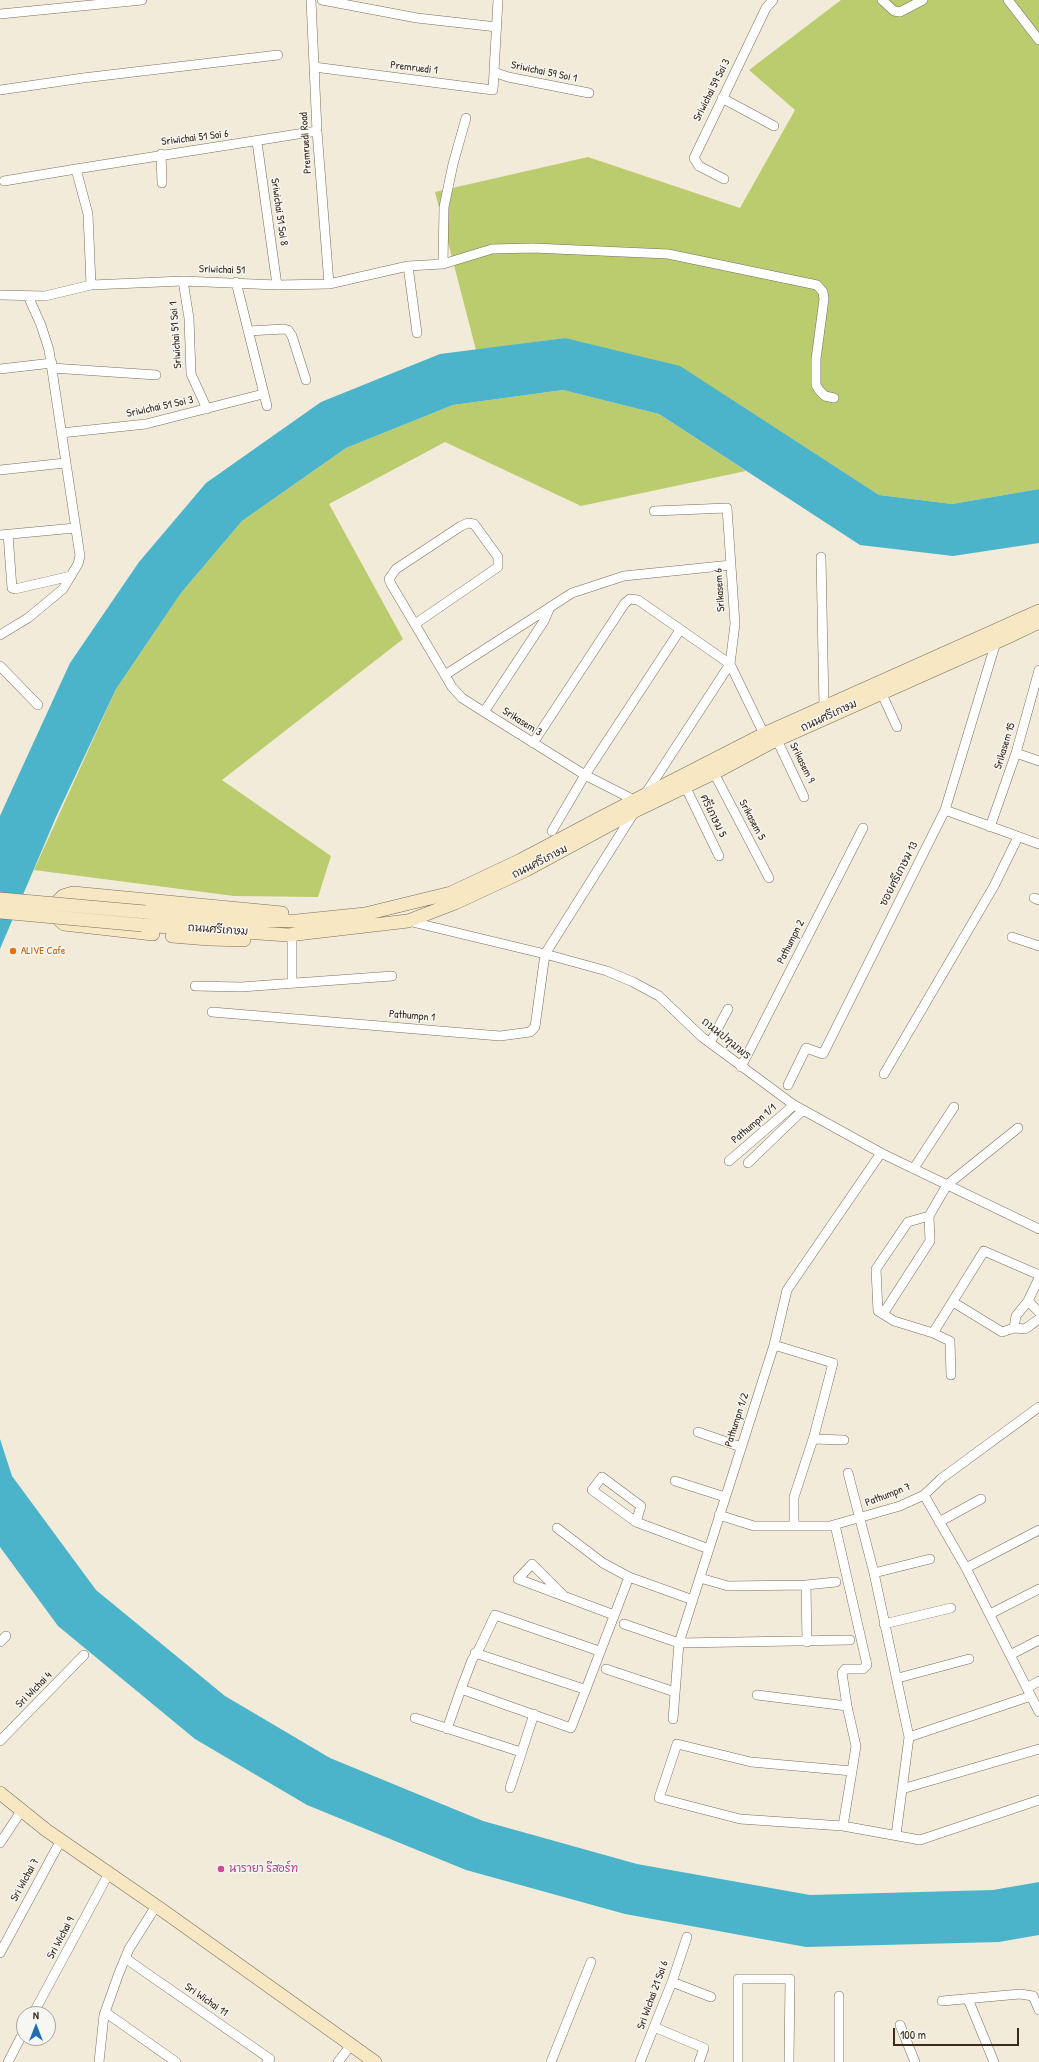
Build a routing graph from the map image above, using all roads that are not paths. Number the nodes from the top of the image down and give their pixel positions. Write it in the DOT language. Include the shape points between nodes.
graph roads {
  1 [pos="142,0"];
  2 [pos="311,0"];
  3 [pos="322,0"];
  4 [pos="498,0"];
  5 [pos="773,0"];
  6 [pos="882,0"];
  7 [pos="923,0"];
  8 [pos="1008,0"];
  9 [pos="0,14"];
  10 [pos="497,27"];
  11 [pos="1039,40"];
  12 [pos="278,55"];
  13 [pos="314,67"];
  14 [pos="494,72"];
  15 [pos="0,90"];
  16 [pos="589,93"];
  17 [pos="722,98"];
  18 [pos="466,118"];
  19 [pos="774,126"];
  20 [pos="317,131"];
  21 [pos="257,142"];
  22 [pos="161,154"];
  23 [pos="76,169"];
  24 [pos="724,179"];
  25 [pos="4,181"];
  26 [pos="162,183"];
  27 [pos="443,264"];
  28 [pos="408,266"];
  29 [pos="183,281"];
  30 [pos="236,282"];
  31 [pos="329,284"];
  32 [pos="91,285"];
  33 [pos="277,285"];
  34 [pos="0,295"];
  35 [pos="28,296"];
  36 [pos="248,331"];
  37 [pos="417,333"];
  38 [pos="52,365"];
  39 [pos="0,369"];
  40 [pos="156,375"];
  41 [pos="306,380"];
  42 [pos="262,394"];
  43 [pos="834,398"];
  44 [pos="267,406"];
  45 [pos="207,409"];
  46 [pos="61,433"];
  47 [pos="65,463"];
  48 [pos="0,470"];
  49 [pos="654,511"];
  50 [pos="75,528"];
  51 [pos="4,535"];
  52 [pos="821,557"];
  53 [pos="731,565"];
  54 [pos="71,576"];
  55 [pos="550,607"];
  56 [pos="1039,611"];
  57 [pos="1039,622"];
  58 [pos="415,624"];
  59 [pos="680,630"];
  60 [pos="0,635"];
  61 [pos="996,642"];
  62 [pos="730,664"];
  63 [pos="0,666"];
  64 [pos="1039,670"];
  65 [pos="445,675"];
  66 [pos="881,692"];
  67 [pos="38,705"];
  68 [pos="824,707"];
  69 [pos="484,712"];
  70 [pos="897,727"];
  71 [pos="764,734"];
  72 [pos="777,740"];
  73 [pos="533,743"];
  74 [pos="1016,753"];
  75 [pos="1039,761"];
  76 [pos="714,773"];
  77 [pos="585,775"];
  78 [pos="685,786"];
  79 [pos="804,797"];
  80 [pos="638,802"];
  81 [pos="945,810"];
  82 [pos="990,827"];
  83 [pos="863,828"];
  84 [pos="552,831"];
  85 [pos="1018,837"];
  86 [pos="1039,844"];
  87 [pos="719,856"];
  88 [pos="769,878"];
  89 [pos="0,899"];
  90 [pos="0,912"];
  91 [pos="366,914"];
  92 [pos="408,921"];
  93 [pos="290,934"];
  94 [pos="1012,937"];
  95 [pos="1039,946"];
  96 [pos="545,954"];
  97 [pos="392,976"];
  98 [pos="292,982"];
  99 [pos="195,986"];
  100 [pos="728,1009"];
  101 [pos="212,1012"];
  102 [pos="710,1043"];
  103 [pos="741,1067"];
  104 [pos="884,1074"];
  105 [pos="788,1085"];
  106 [pos="794,1105"];
  107 [pos="954,1107"];
  108 [pos="803,1110"];
  109 [pos="1018,1128"];
  110 [pos="881,1153"];
  111 [pos="729,1161"];
  112 [pos="748,1163"];
  113 [pos="914,1168"];
  114 [pos="947,1185"];
  115 [pos="929,1216"];
  116 [pos="1039,1229"];
  117 [pos="1039,1276"];
  118 [pos="1028,1301"];
  119 [pos="953,1302"];
  120 [pos="1039,1312"];
  121 [pos="882,1314"];
  122 [pos="1039,1319"];
  123 [pos="1014,1328"];
  124 [pos="933,1333"];
  125 [pos="774,1345"];
  126 [pos="951,1375"];
  127 [pos="1039,1407"];
  128 [pos="698,1432"];
  129 [pos="813,1439"];
  130 [pos="844,1440"];
  131 [pos="741,1447"];
  132 [pos="848,1473"];
  133 [pos="675,1481"];
  134 [pos="924,1494"];
  135 [pos="725,1497"];
  136 [pos="981,1499"];
  137 [pos="719,1515"];
  138 [pos="859,1519"];
  139 [pos="636,1522"];
  140 [pos="939,1522"];
  141 [pos="836,1525"];
  142 [pos="794,1526"];
  143 [pos="557,1528"];
  144 [pos="1039,1530"];
  145 [pos="709,1549"];
  146 [pos="930,1559"];
  147 [pos="966,1568"];
  148 [pos="874,1573"];
  149 [pos="628,1577"];
  150 [pos="700,1578"];
  151 [pos="836,1582"];
  152 [pos="806,1585"];
  153 [pos="1039,1589"];
  154 [pos="564,1596"];
  155 [pos="693,1600"];
  156 [pos="951,1608"];
  157 [pos="990,1614"];
  158 [pos="614,1615"];
  159 [pos="624,1624"];
  160 [pos="884,1624"];
  161 [pos="850,1640"];
  162 [pos="1039,1640"];
  163 [pos="808,1642"];
  164 [pos="679,1643"];
  165 [pos="599,1651"];
  166 [pos="475,1653"];
  167 [pos="84,1655"];
  168 [pos="1010,1655"];
  169 [pos="969,1659"];
  170 [pos="606,1669"];
  171 [pos="898,1678"];
  172 [pos="1039,1681"];
  173 [pos="461,1689"];
  174 [pos="584,1689"];
  175 [pos="675,1692"];
  176 [pos="1029,1692"];
  177 [pos="757,1695"];
  178 [pos="847,1706"];
  179 [pos="1039,1712"];
  180 [pos="534,1714"];
  181 [pos="415,1718"];
  182 [pos="673,1719"];
  183 [pos="447,1729"];
  184 [pos="909,1737"];
  185 [pos="0,1741"];
  186 [pos="1039,1749"];
  187 [pos="521,1752"];
  188 [pos="852,1771"];
  189 [pos="510,1788"];
  190 [pos="902,1789"];
  191 [pos="0,1793"];
  192 [pos="1039,1800"];
  193 [pos="22,1810"];
  194 [pos="843,1826"];
  195 [pos="896,1835"];
  196 [pos="61,1840"];
  197 [pos="0,1843"];
  198 [pos="109,1873"];
  199 [pos="156,1906"];
  200 [pos="687,1936"];
  201 [pos="0,1953"];
  202 [pos="125,1958"];
  203 [pos="591,1962"];
  204 [pos="672,1982"];
  205 [pos="839,1996"];
  206 [pos="711,1997"];
  207 [pos="968,1999"];
  208 [pos="942,2001"];
  209 [pos="37,2006"];
  210 [pos="1039,2010"];
  211 [pos="105,2012"];
  212 [pos="900,2025"];
  213 [pos="654,2027"];
  214 [pos="351,2045"];
  215 [pos="16,2046"];
  216 [pos="8,2062"];
  217 [pos="99,2062"];
  218 [pos="176,2062"];
  219 [pos="268,2062"];
  220 [pos="338,2062"];
  221 [pos="375,2062"];
  222 [pos="551,2062"];
  223 [pos="640,2062"];
  224 [pos="698,2062"];
  225 [pos="738,2062"];
  226 [pos="790,2062"];
  227 [pos="839,2062"];
  228 [pos="915,2062"];
  229 [pos="994,2062"];
  1 -- 9 [label="street"];
  2 -- 13 [label="street, Premruedi Road"];
  3 -- 10 [label="street" via="417,18"];
  4 -- 10 [label="street, Sriwichai 59 Soi 1"];
  5 -- 17 [label="street, Sriwichai 59 Soi 3" via="766,8"];
  6 -- 7 [label="street" via="894,11 900,12"];
  8 -- 11 [label="street"];
  10 -- 14 [label="street, Sriwichai 59 Soi 1"];
  12 -- 15 [label="street"];
  13 -- 14 [label="street, Premruedi 1" via="493,90"];
  13 -- 20 [label="street, Premruedi Road"];
  14 -- 16 [label="street, Sriwichai 59 Soi 1"];
  17 -- 19 [label="street"];
  17 -- 24 [label="street, Sriwichai 59 Soi 3" via="694,158 699,166"];
  18 -- 27 [label="street" via="444,207"];
  20 -- 21 [label="street, Sriwichai 51 Soi 6"];
  20 -- 31 [label="street, Premruedi Road"];
  21 -- 22 [label="street, Sriwichai 51 Soi 6"];
  21 -- 33 [label="street, Sriwichai 51 Soi 8"];
  22 -- 23 [label="street, Sriwichai 51 Soi 6"];
  22 -- 26 [label="street"];
  23 -- 25 [label="street, Sriwichai 51 Soi 6"];
  23 -- 32 [label="street" via="88,214"];
  27 -- 28 [label="street, Sriwichai 51"];
  27 -- 43 [label="street, Sriwichai 51" via="492,249 533,248 668,254 817,285 823,292 824,299 816,359 816,385 825,396"];
  28 -- 31 [label="street, Sriwichai 51"];
  28 -- 37 [label="street"];
  29 -- 30 [label="street, Sriwichai 51"];
  29 -- 32 [label="street, Sriwichai 51"];
  29 -- 45 [label="street, Sriwichai 51 Soi 1" via="189,318 191,374"];
  30 -- 33 [label="street, Sriwichai 51"];
  30 -- 36 [label="street"];
  31 -- 33 [label="street, Sriwichai 51"];
  32 -- 35 [label="street, Sriwichai 51" via="45,296"];
  34 -- 35 [label="street, Sriwichai 51"];
  35 -- 38 [label="street" via="46,338"];
  36 -- 41 [label="street" via="288,330"];
  36 -- 42 [label="street"];
  38 -- 39 [label="street"];
  38 -- 40 [label="street"];
  38 -- 46 [label="street"];
  42 -- 44 [label="street"];
  42 -- 45 [label="street, Sriwichai 51 Soi 3"];
  45 -- 46 [label="street, Sriwichai 51 Soi 3" via="146,424"];
  46 -- 47 [label="street"];
  47 -- 48 [label="street"];
  47 -- 50 [label="street"];
  49 -- 53 [label="street, Srikasem 6" via="727,508"];
  50 -- 51 [label="street"];
  50 -- 54 [label="street" via="80,556"];
  51 -- 54 [label="street" via="12,588 15,590"];
  52 -- 68 [label="street"];
  53 -- 55 [label="street" via="624,576 572,592"];
  53 -- 62 [label="street, Srikasem 6" via="735,624"];
  54 -- 60 [label="street" via="63,589 37,612"];
  55 -- 65 [label="street"];
  55 -- 69 [label="street, Srikasem 3" via="544,621"];
  56 -- 68 [label="main road, ถนนศรีเกษม"];
  57 -- 61 [label="main road, ถนนศรีเกษม"];
  58 -- 58 [label="street" via="498,567 498,557 474,524 462,526 396,569 391,575 391,584"];
  58 -- 65 [label="street"];
  59 -- 62 [label="street"];
  59 -- 73 [label="street" via="644,604 634,598 630,599"];
  59 -- 77 [label="street"];
  61 -- 66 [label="main road, ถนนศรีเกษม"];
  61 -- 81 [label="street, ซอยศรีเกษม 13"];
  62 -- 71 [label="street"];
  62 -- 80 [label="street"];
  63 -- 67 [label="street"];
  64 -- 74 [label="street, Srikasem 15"];
  65 -- 69 [label="street" via="462,698"];
  66 -- 70 [label="street"];
  66 -- 72 [label="main road, ถนนศรีเกษม"];
  68 -- 71 [label="main road, ถนนศรีเกษม"];
  69 -- 73 [label="street, Srikasem 3"];
  71 -- 80 [label="main road, ถนนศรีเกษม"];
  72 -- 76 [label="main road, ถนนศรีเกษม"];
  72 -- 79 [label="street, Srikasem 9"];
  73 -- 77 [label="street, Srikasem 3"];
  74 -- 75 [label="street"];
  74 -- 82 [label="street, Srikasem 15"];
  76 -- 78 [label="main road, ถนนศรีเกษม"];
  76 -- 88 [label="street, Srikasem 5"];
  77 -- 80 [label="street, Srikasem 3"];
  77 -- 84 [label="street"];
  78 -- 80 [label="main road, ถนนศรีเกษม"];
  78 -- 87 [label="street, ศรีเกษม 5"];
  80 -- 91 [label="main road, ถนนศรีเกษม" via="451,893"];
  80 -- 92 [label="main road, ถนนศรีเกษม" via="526,870 455,903"];
  80 -- 96 [label="street"];
  81 -- 82 [label="street"];
  81 -- 105 [label="street, ซอยศรีเกษม 13" via="823,1054 806,1048"];
  82 -- 85 [label="street"];
  83 -- 103 [label="street, Pathumpn 2"];
  85 -- 86 [label="street"];
  85 -- 104 [label="street" via="994,886"];
  89 -- 91 [label="main road, ถนนศรีเกษม, bridge" via="245,920 297,921"];
  90 -- 93 [label="main road, ถนนศรีเกษม, bridge" via="142,925"];
  91 -- 93 [label="main road" via="297,915 73,893 63,896 56,903 57,918 69,925 237,941"];
  92 -- 93 [label="main road, ถนนศรีเกษม"];
  92 -- 96 [label="street, ถนนปทุมพร"];
  93 -- 98 [label="street"];
  94 -- 95 [label="street"];
  96 -- 101 [label="street, Pathumpn 1" via="535,1027 530,1032 500,1036"];
  96 -- 102 [label="street, ถนนปทุมพร" via="607,971 659,996"];
  97 -- 98 [label="street"];
  98 -- 99 [label="street" via="241,987"];
  100 -- 102 [label="street"];
  102 -- 103 [label="street, ถนนปทุมพร"];
  103 -- 106 [label="street, ถนนปทุมพร"];
  106 -- 108 [label="street, ถนนปทุมพร"];
  106 -- 111 [label="street, Pathumpn 1/1"];
  107 -- 113 [label="street"];
  108 -- 110 [label="street, ถนนปทุมพร"];
  108 -- 112 [label="street"];
  109 -- 114 [label="street"];
  110 -- 113 [label="street, ถนนปทุมพร"];
  110 -- 125 [label="street, Pathumpn 1/2" via="787,1290"];
  113 -- 114 [label="street, ถนนปทุมพร"];
  114 -- 115 [label="street"];
  114 -- 116 [label="street, ถนนปทุมพร"];
  115 -- 121 [label="street" via="930,1240"];
  115 -- 121 [label="street" via="908,1222 876,1269 878,1311"];
  117 -- 118 [label="street"];
  117 -- 119 [label="street" via="984,1251"];
  118 -- 120 [label="street"];
  118 -- 123 [label="street" via="1016,1316"];
  119 -- 123 [label="street" via="1002,1332"];
  119 -- 124 [label="street"];
  121 -- 124 [label="street" via="894,1321"];
  122 -- 123 [label="street" via="1025,1329"];
  124 -- 126 [label="street" via="950,1341"];
  125 -- 129 [label="street" via="833,1363"];
  125 -- 131 [label="street, Pathumpn 1/2"];
  127 -- 134 [label="street, Pathumpn 7"];
  128 -- 131 [label="street"];
  129 -- 130 [label="street"];
  129 -- 142 [label="street" via="794,1497"];
  131 -- 135 [label="street, Pathumpn 1/2"];
  132 -- 138 [label="street"];
  133 -- 135 [label="street"];
  134 -- 138 [label="street, Pathumpn 7" via="900,1506"];
  134 -- 140 [label="street"];
  135 -- 137 [label="street, Pathumpn 1/2"];
  136 -- 140 [label="street"];
  137 -- 142 [label="street, Pathumpn 7" via="754,1526"];
  137 -- 145 [label="street, Pathumpn 1/2"];
  138 -- 141 [label="street, Pathumpn 7"];
  138 -- 148 [label="street"];
  139 -- 139 [label="street" via="641,1506 602,1477 592,1490"];
  139 -- 145 [label="street"];
  140 -- 147 [label="street"];
  141 -- 142 [label="street, Pathumpn 7"];
  141 -- 178 [label="street" via="867,1665 862,1669 845,1669 842,1673"];
  143 -- 149 [label="street" via="603,1563"];
  144 -- 147 [label="street"];
  145 -- 150 [label="street, Pathumpn 1/2"];
  146 -- 148 [label="street"];
  147 -- 157 [label="street"];
  148 -- 160 [label="street"];
  149 -- 155 [label="street"];
  149 -- 158 [label="street"];
  150 -- 152 [label="street" via="728,1586"];
  150 -- 155 [label="street, Pathumpn 1/2"];
  151 -- 152 [label="street"];
  152 -- 163 [label="street"];
  153 -- 157 [label="street"];
  154 -- 154 [label="street" via="532,1564 518,1579 558,1594"];
  154 -- 158 [label="street"];
  155 -- 164 [label="street, Pathumpn 1/2"];
  156 -- 160 [label="street"];
  157 -- 168 [label="street"];
  158 -- 165 [label="street"];
  159 -- 164 [label="street"];
  160 -- 171 [label="street"];
  161 -- 163 [label="street"];
  162 -- 168 [label="street"];
  163 -- 164 [label="street"];
  164 -- 175 [label="street, Pathumpn 1/2"];
  165 -- 166 [label="street" via="495,1615"];
  165 -- 174 [label="street"];
  166 -- 173 [label="street"];
  166 -- 174 [label="street"];
  167 -- 185 [label="street, Sri Wichai 4"];
  168 -- 176 [label="street"];
  169 -- 171 [label="street"];
  170 -- 175 [label="street"];
  171 -- 184 [label="street"];
  172 -- 176 [label="street"];
  173 -- 180 [label="street"];
  173 -- 183 [label="street"];
  174 -- 180 [label="street" via="571,1728"];
  175 -- 182 [label="street, Pathumpn 1/2"];
  176 -- 179 [label="street"];
  176 -- 184 [label="street"];
  177 -- 178 [label="street"];
  178 -- 188 [label="street" via="856,1746"];
  180 -- 187 [label="street"];
  181 -- 183 [label="street"];
  183 -- 187 [label="street"];
  184 -- 190 [label="street"];
  186 -- 190 [label="street"];
  187 -- 189 [label="street"];
  188 -- 194 [label="street"];
  188 -- 194 [label="street" via="751,1762 677,1744 659,1798 740,1818"];
  190 -- 195 [label="street"];
  191 -- 193 [label="main road"];
  192 -- 195 [label="street" via="920,1840"];
  193 -- 196 [label="main road"];
  193 -- 197 [label="street"];
  194 -- 195 [label="street"];
  196 -- 198 [label="main road"];
  196 -- 201 [label="street, Sri Wichai 7"];
  198 -- 199 [label="main road"];
  198 -- 209 [label="street, Sri Wichai 9"];
  199 -- 202 [label="street"];
  199 -- 214 [label="main road"];
  200 -- 204 [label="street, Sri Wichai 21 Soi 6"];
  202 -- 211 [label="street"];
  202 -- 219 [label="street, Sri Wichai 11" via="270,2059"];
  203 -- 222 [label="street"];
  204 -- 206 [label="street"];
  204 -- 213 [label="street, Sri Wichai 21 Soi 6"];
  205 -- 227 [label="street"];
  207 -- 208 [label="street"];
  207 -- 210 [label="street" via="1027,1995 1033,1996"];
  207 -- 229 [label="street"];
  211 -- 217 [label="street"];
  211 -- 218 [label="street"];
  212 -- 228 [label="street"];
  213 -- 223 [label="street, Sri Wichai 21 Soi 6"];
  213 -- 224 [label="street" via="704,2048"];
  214 -- 220 [label="street"];
  214 -- 221 [label="main road"];
  215 -- 216 [label="street"];
  225 -- 226 [label="street" via="738,1979 790,1979"];
}
